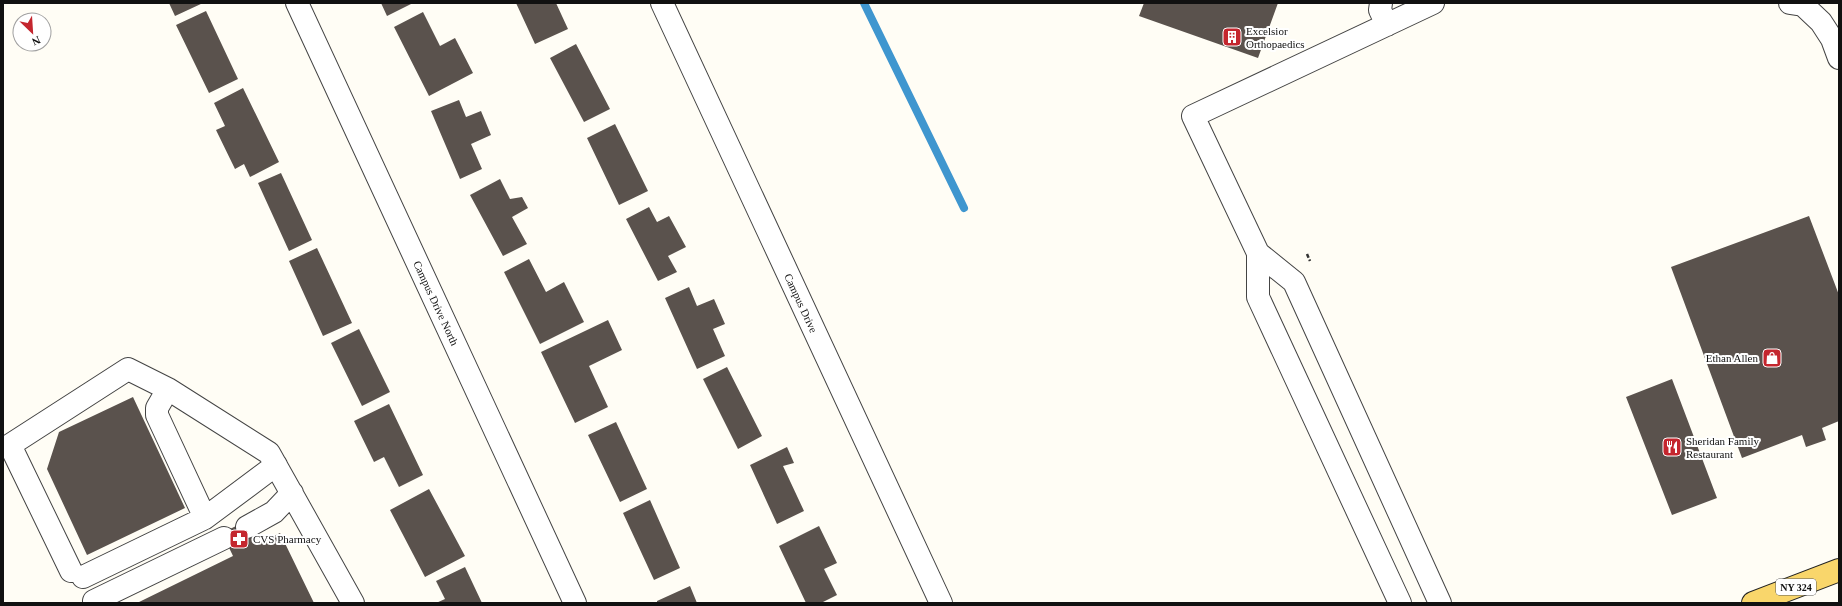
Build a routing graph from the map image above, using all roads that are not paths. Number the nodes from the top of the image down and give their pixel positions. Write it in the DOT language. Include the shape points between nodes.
graph roads {
  1 [pos="297,3"];
  2 [pos="662,3"];
  3 [pos="1381,3"];
  4 [pos="1433,3"];
  5 [pos="1790,3"];
  6 [pos="1387,24"];
  7 [pos="1835,49"];
  8 [pos="1258,253"];
  9 [pos="168,389"];
  10 [pos="276,465"];
  11 [pos="292,493"];
  12 [pos="205,518"];
  13 [pos="247,527"];
  14 [pos="224,538"];
  15 [pos="1839,570"];
  16 [pos="94,601"];
  17 [pos="353,603"];
  18 [pos="575,603"];
  19 [pos="941,603"];
  20 [pos="1400,603"];
  21 [pos="1440,603"];
  22 [pos="1753,603"];
  1 -- 18 [label="street, Campus Drive North"];
  2 -- 19 [label="street, Campus Drive"];
  3 -- 6 [label="street" via="1380,10"];
  4 -- 6 [label="street"];
  5 -- 7 [label="street" via="1803,5 1821,22"];
  6 -- 8 [label="street" via="1193,116"];
  8 -- 20 [label="street" via="1258,297"];
  8 -- 21 [label="street" via="1294,282"];
  9 -- 10 [label="street" via="269,453"];
  9 -- 12 [label="street" via="157,408 157,415"];
  9 -- 12 [label="street" via="128,369 10,444 77,574"];
  10 -- 11 [label="street"];
  10 -- 12 [label="street"];
  11 -- 13 [label="street" via="274,512"];
  11 -- 17 [label="street"];
  14 -- 16 [label="street"];
  15 -- 22 [label="main road, NY 324"];
}
